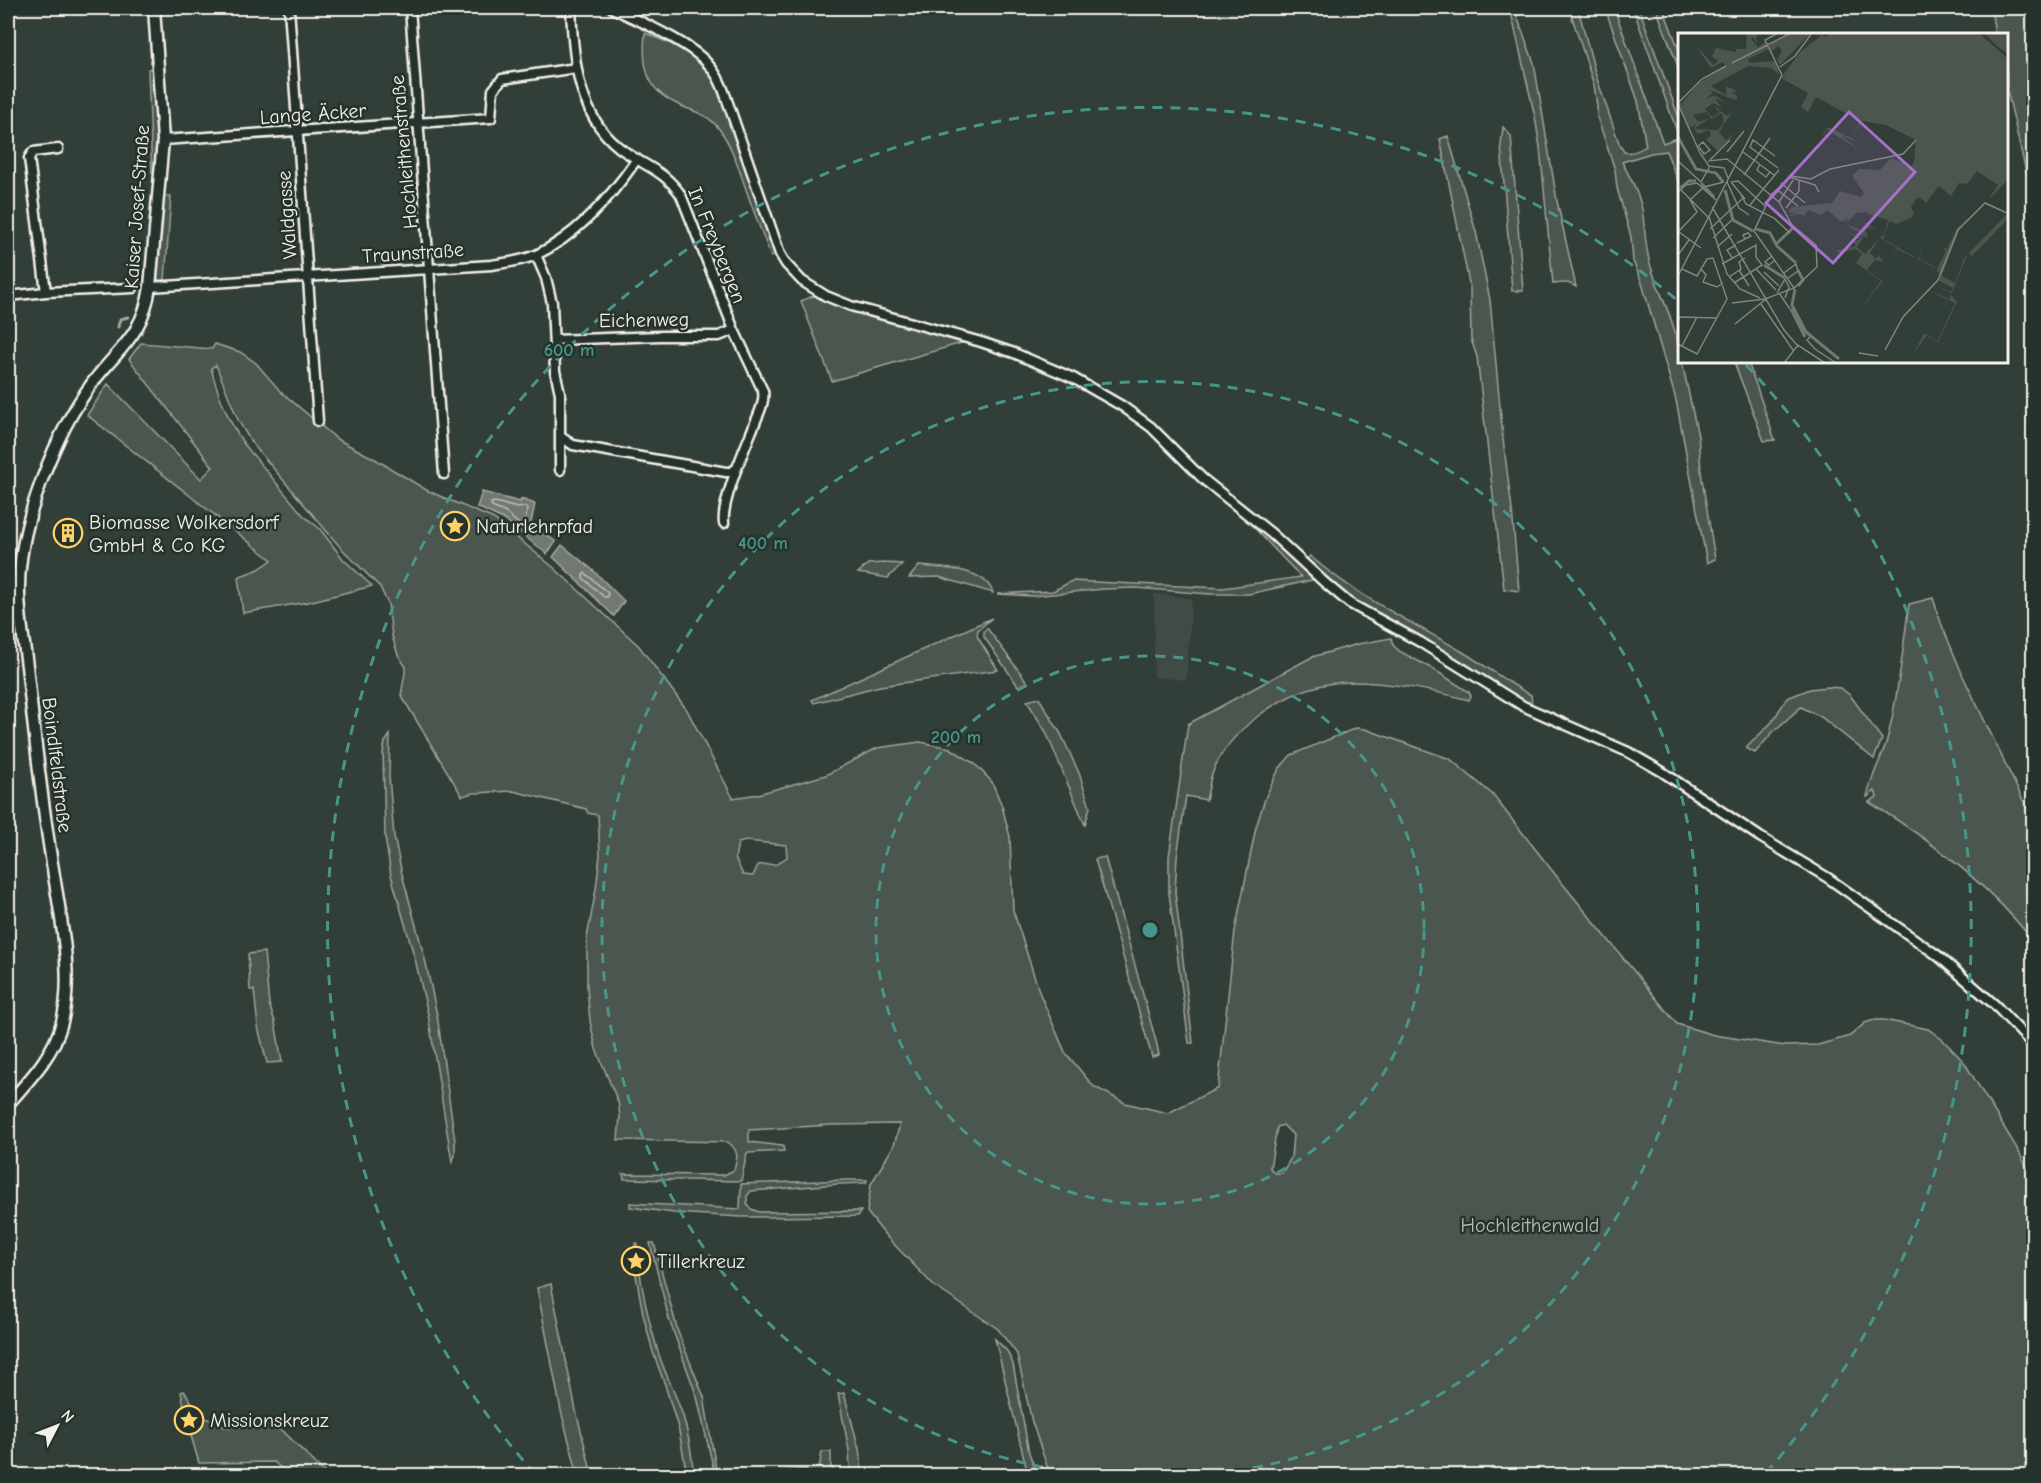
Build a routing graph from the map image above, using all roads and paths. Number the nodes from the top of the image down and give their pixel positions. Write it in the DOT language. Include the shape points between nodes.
graph roads {
  1 [pos="154,8"];
  2 [pos="289,8"];
  3 [pos="410,8"];
  4 [pos="571,8"];
  5 [pos="612,8"];
  6 [pos="576,68"];
  7 [pos="419,123"];
  8 [pos="298,131"];
  9 [pos="163,140"];
  10 [pos="58,149"];
  11 [pos="637,159"];
  12 [pos="536,255"];
  13 [pos="430,269"];
  14 [pos="309,277"];
  15 [pos="150,287"];
  16 [pos="133,288"];
  17 [pos="46,292"];
  18 [pos="8,296"];
  19 [pos="734,330"];
  20 [pos="134,334"];
  21 [pos="554,340"];
  22 [pos="318,421"];
  23 [pos="561,437"];
  24 [pos="737,468"];
  25 [pos="560,470"];
  26 [pos="444,474"];
  27 [pos="724,523"];
  28 [pos="13,583"];
  29 [pos="2034,1046"];
  30 [pos="8,1104"];
  1 -- 9 [label="street, Kaiser Josef-Straße"];
  2 -- 8 [label="street, Waldgasse"];
  3 -- 7 [label="street, Hochleithenstraße"];
  4 -- 6 [label="street, In Freybergen"];
  5 -- 29 [label="street" via="673,39 708,64 722,85 780,254 794,274 812,289 851,306 1014,353 1073,378 1122,406 1156,431 1193,470 1349,603 1523,706 1642,760 1828,878 1936,955 1995,1005"];
  6 -- 7 [label="street, Lange Äcker" via="502,79 493,90 491,118"];
  6 -- 11 [label="street, In Freybergen" via="593,117 612,142"];
  7 -- 8 [label="street, Lange Äcker"];
  7 -- 13 [label="street, Hochleithenstraße"];
  8 -- 9 [label="street, Lange Äcker"];
  8 -- 14 [label="street, Waldgasse"];
  9 -- 15 [label="street, Kaiser Josef-Straße"];
  10 -- 17 [label="street" via="33,152 29,158"];
  11 -- 12 [label="street, Traunstraße" via="606,200 568,234"];
  11 -- 19 [label="street, In Freybergen" via="663,174 681,195"];
  12 -- 13 [label="street, Traunstraße" via="505,263"];
  12 -- 21 [label="street" via="550,292"];
  13 -- 14 [label="street, Traunstraße"];
  13 -- 26 [label="street, Hochleithenstraße"];
  14 -- 15 [label="street, Traunstraße"];
  14 -- 22 [label="street, Waldgasse"];
  15 -- 20 [label="street, Kaiser Josef-Straße" via="145,314"];
  16 -- 17 [label="street"];
  17 -- 18 [label="street"];
  19 -- 21 [label="street, Eichenweg" via="719,336"];
  19 -- 24 [label="street, In Freybergen" via="764,396"];
  20 -- 28 [label="street, Boindlfeldstraße" via="93,383 63,434 31,516"];
  21 -- 23 [label="street"];
  23 -- 24 [label="street" via="573,445 684,465 726,472"];
  23 -- 25 [label="street"];
  24 -- 27 [label="street, In Freybergen" via="723,514"];
  28 -- 30 [label="street, Boindlfeldstraße" via="66,967 66,995 62,1024 47,1057"];
}
